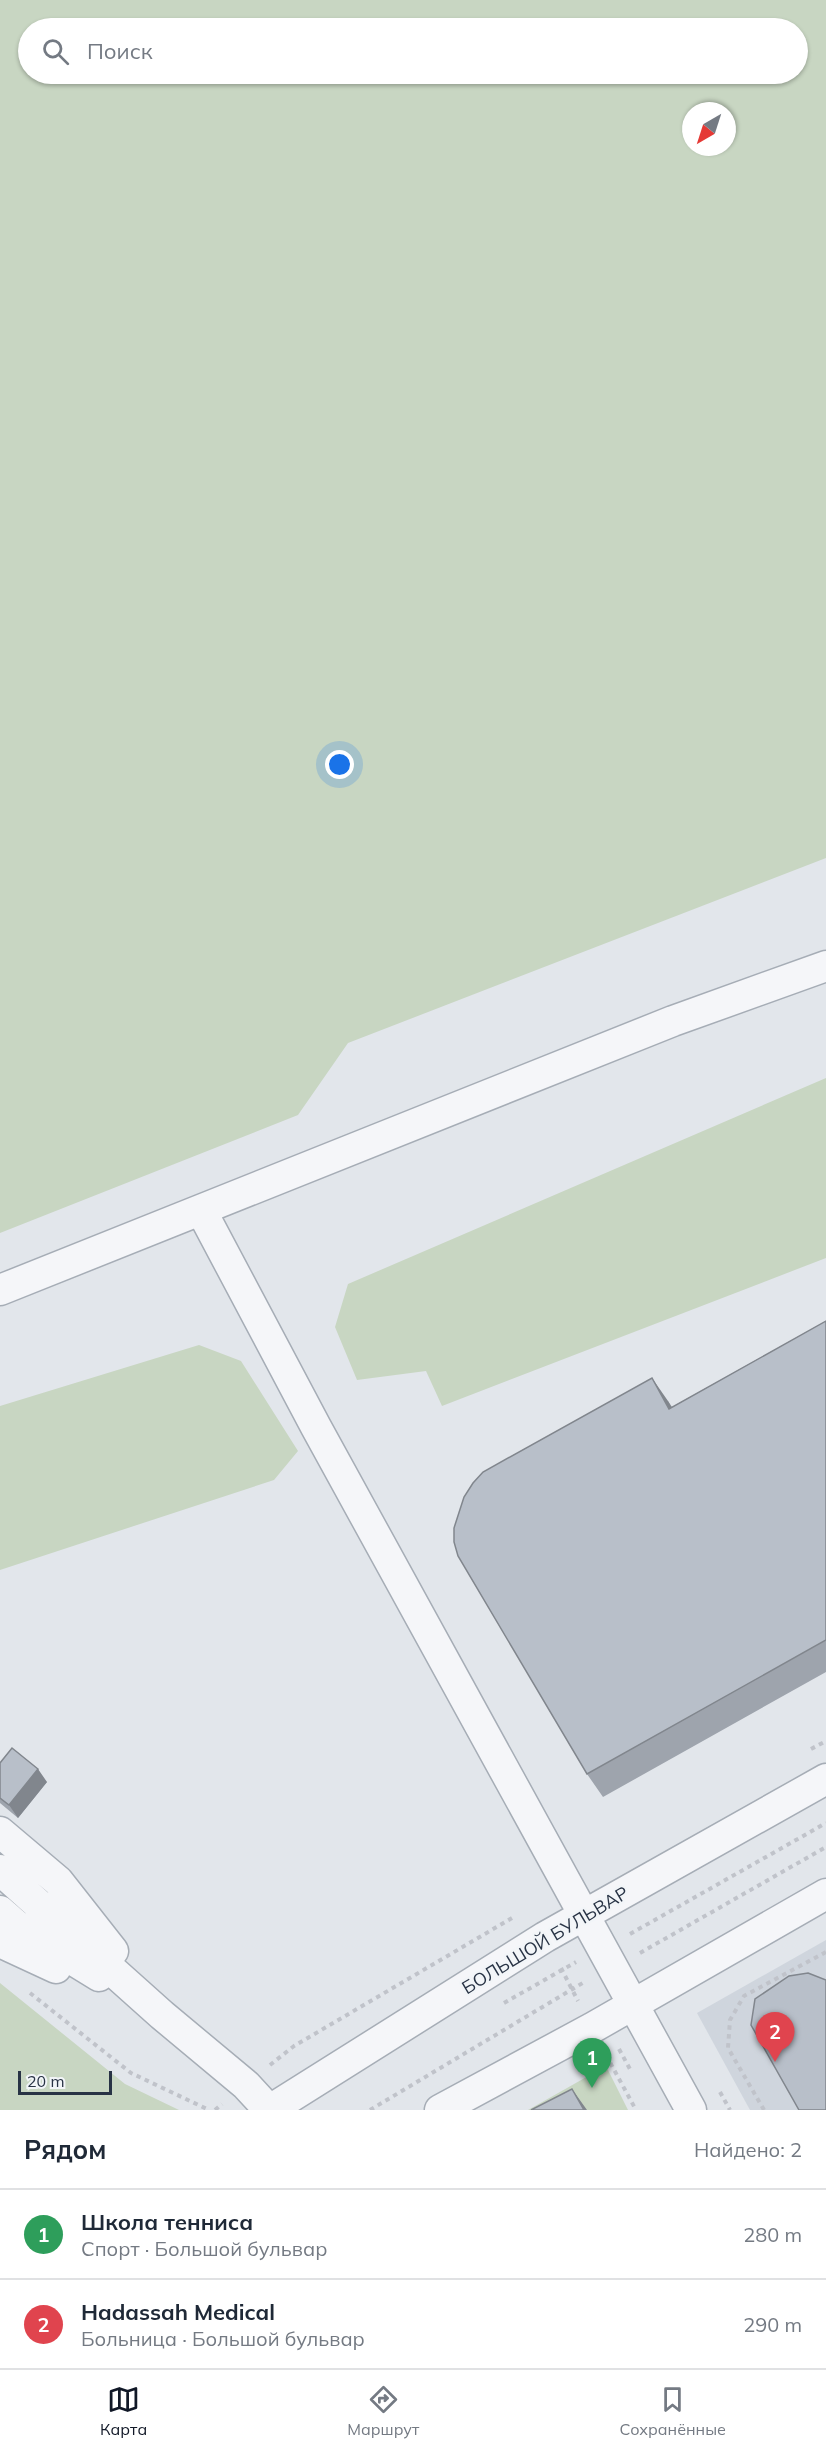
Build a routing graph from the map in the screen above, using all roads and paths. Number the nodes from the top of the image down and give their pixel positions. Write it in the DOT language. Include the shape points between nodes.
graph roads {
  1 [pos="826,966"];
  2 [pos="201,1210"];
  3 [pos="0,1290"];
  4 [pos="826,1779"];
  5 [pos="826,1823"];
  6 [pos="0,1832"];
  7 [pos="0,1870"];
  8 [pos="826,1894"];
  9 [pos="0,1911"];
  10 [pos="584,1916"];
  11 [pos="545,1937"];
  12 [pos="0,1942"];
  13 [pos="602,1948"];
  14 [pos="826,1952"];
  15 [pos="574,1963"];
  16 [pos="28,1991"];
  17 [pos="633,2004"];
  18 [pos="162,2015"];
  19 [pos="592,2028"];
  20 [pos="209,2110"];
  21 [pos="269,2110"];
  22 [pos="440,2110"];
  23 [pos="636,2110"];
  24 [pos="691,2110"];
  25 [pos="764,2110"];
  1 -- 2 [label="street" via="673,1021"];
  2 -- 3 [label="street"];
  2 -- 10 [label="street"];
  4 -- 10 [label="street, БОЛЬШОЙ БУЛЬВАР"];
  5 -- 13 [label="path"];
  6 -- 18 [label="street" via="58,1881"];
  7 -- 18 [label="street"];
  8 -- 17 [label="street"];
  9 -- 18 [label="street" via="16,1925"];
  10 -- 11 [label="street, БОЛЬШОЙ БУЛЬВАР"];
  10 -- 13 [label="street"];
  11 -- 19 [label="path"];
  11 -- 21 [label="street, БОЛЬШОЙ БУЛЬВАР"];
  12 -- 18 [label="street"];
  13 -- 15 [label="path"];
  13 -- 17 [label="street"];
  14 -- 25 [label="path" via="744,1996 730,2020 728,2048"];
  16 -- 20 [label="path" via="131,2073"];
  17 -- 19 [label="street"];
  17 -- 24 [label="street"];
  18 -- 21 [label="street" via="246,2085"];
  19 -- 22 [label="street"];
  19 -- 23 [label="path"];
}
